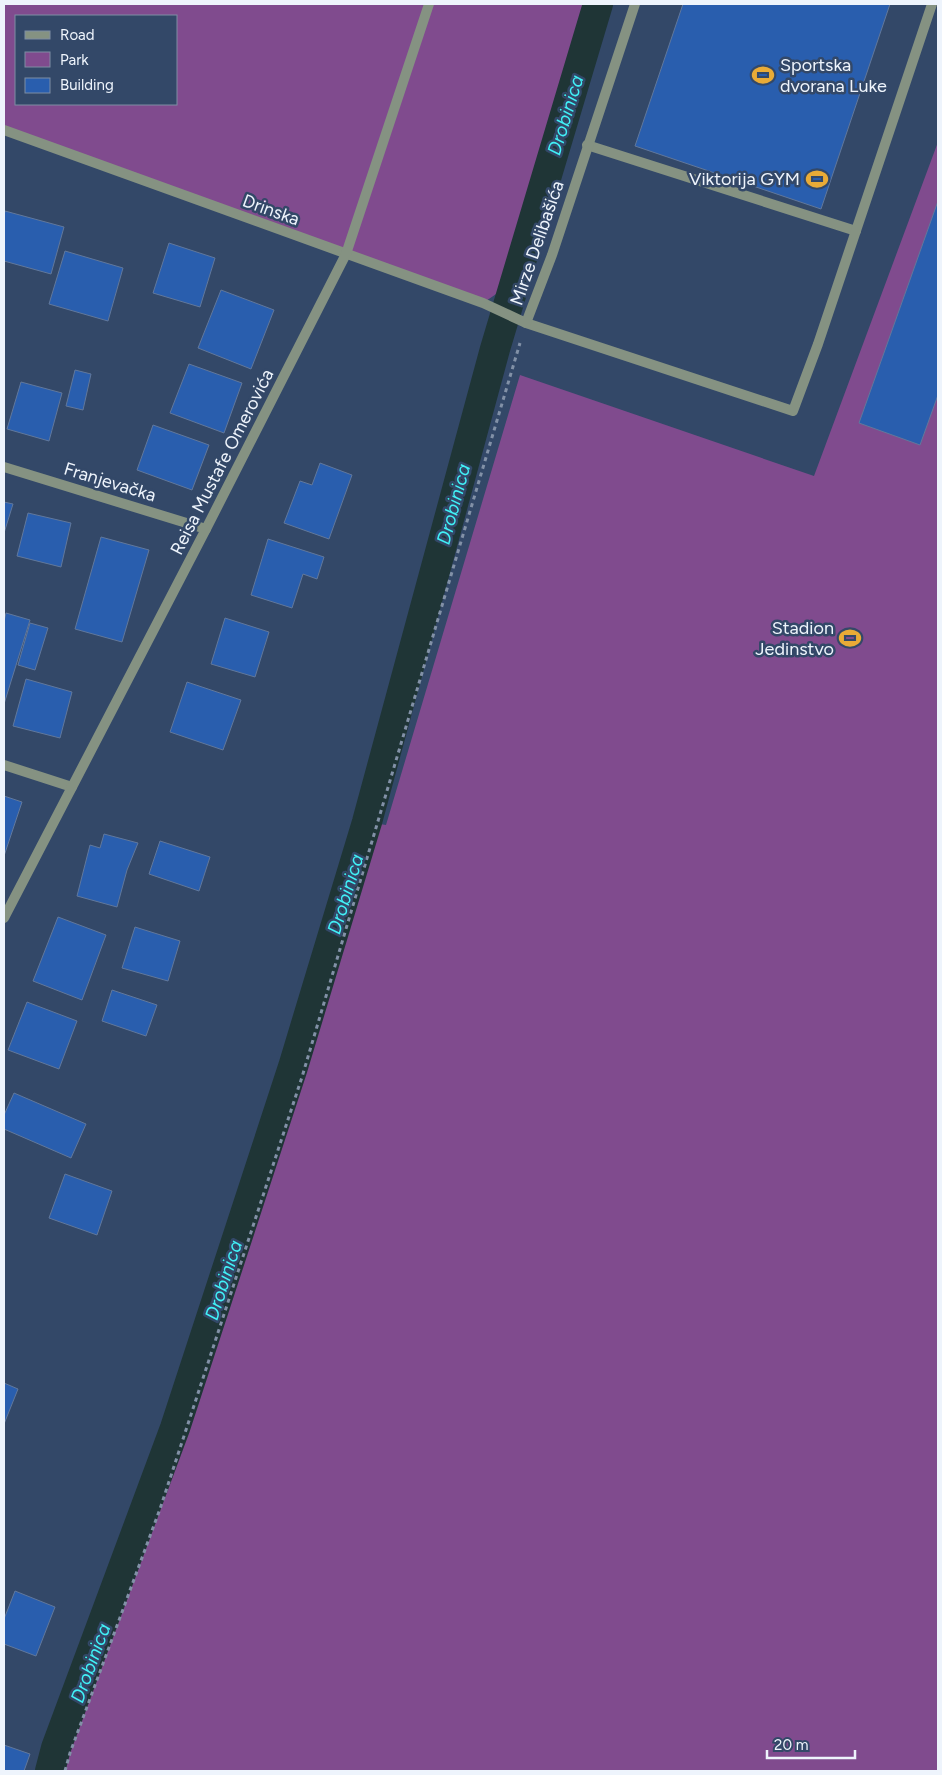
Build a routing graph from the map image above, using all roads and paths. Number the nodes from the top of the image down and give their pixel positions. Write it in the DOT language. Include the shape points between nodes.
graph roads {
  1 [pos="429,4"];
  2 [pos="635,4"];
  3 [pos="932,4"];
  4 [pos="4,130"];
  5 [pos="587,145"];
  6 [pos="856,231"];
  7 [pos="346,254"];
  8 [pos="526,323"];
  9 [pos="4,467"];
  10 [pos="206,529"];
  11 [pos="4,765"];
  12 [pos="72,787"];
  13 [pos="4,918"];
  14 [pos="65,1771"];
  1 -- 7 [label="street, Reisa Mustafe Omerovića"];
  2 -- 5 [label="street, Mirze Delibašića"];
  3 -- 6 [label="street"];
  4 -- 7 [label="street, Drinska"];
  5 -- 6 [label="street"];
  5 -- 8 [label="street, Mirze Delibašića" via="552,255"];
  6 -- 8 [label="street, Drinska" via="793,411"];
  7 -- 8 [label="street, Drinska" via="483,302"];
  7 -- 10 [label="street, Reisa Mustafe Omerovića"];
  8 -- 14 [label="path" via="302,1077 160,1509"];
  9 -- 10 [label="street, Franjevačka"];
  10 -- 12 [label="street, Reisa Mustafe Omerovića"];
  11 -- 12 [label="street"];
  12 -- 13 [label="street, Reisa Mustafe Omerovića"];
}
